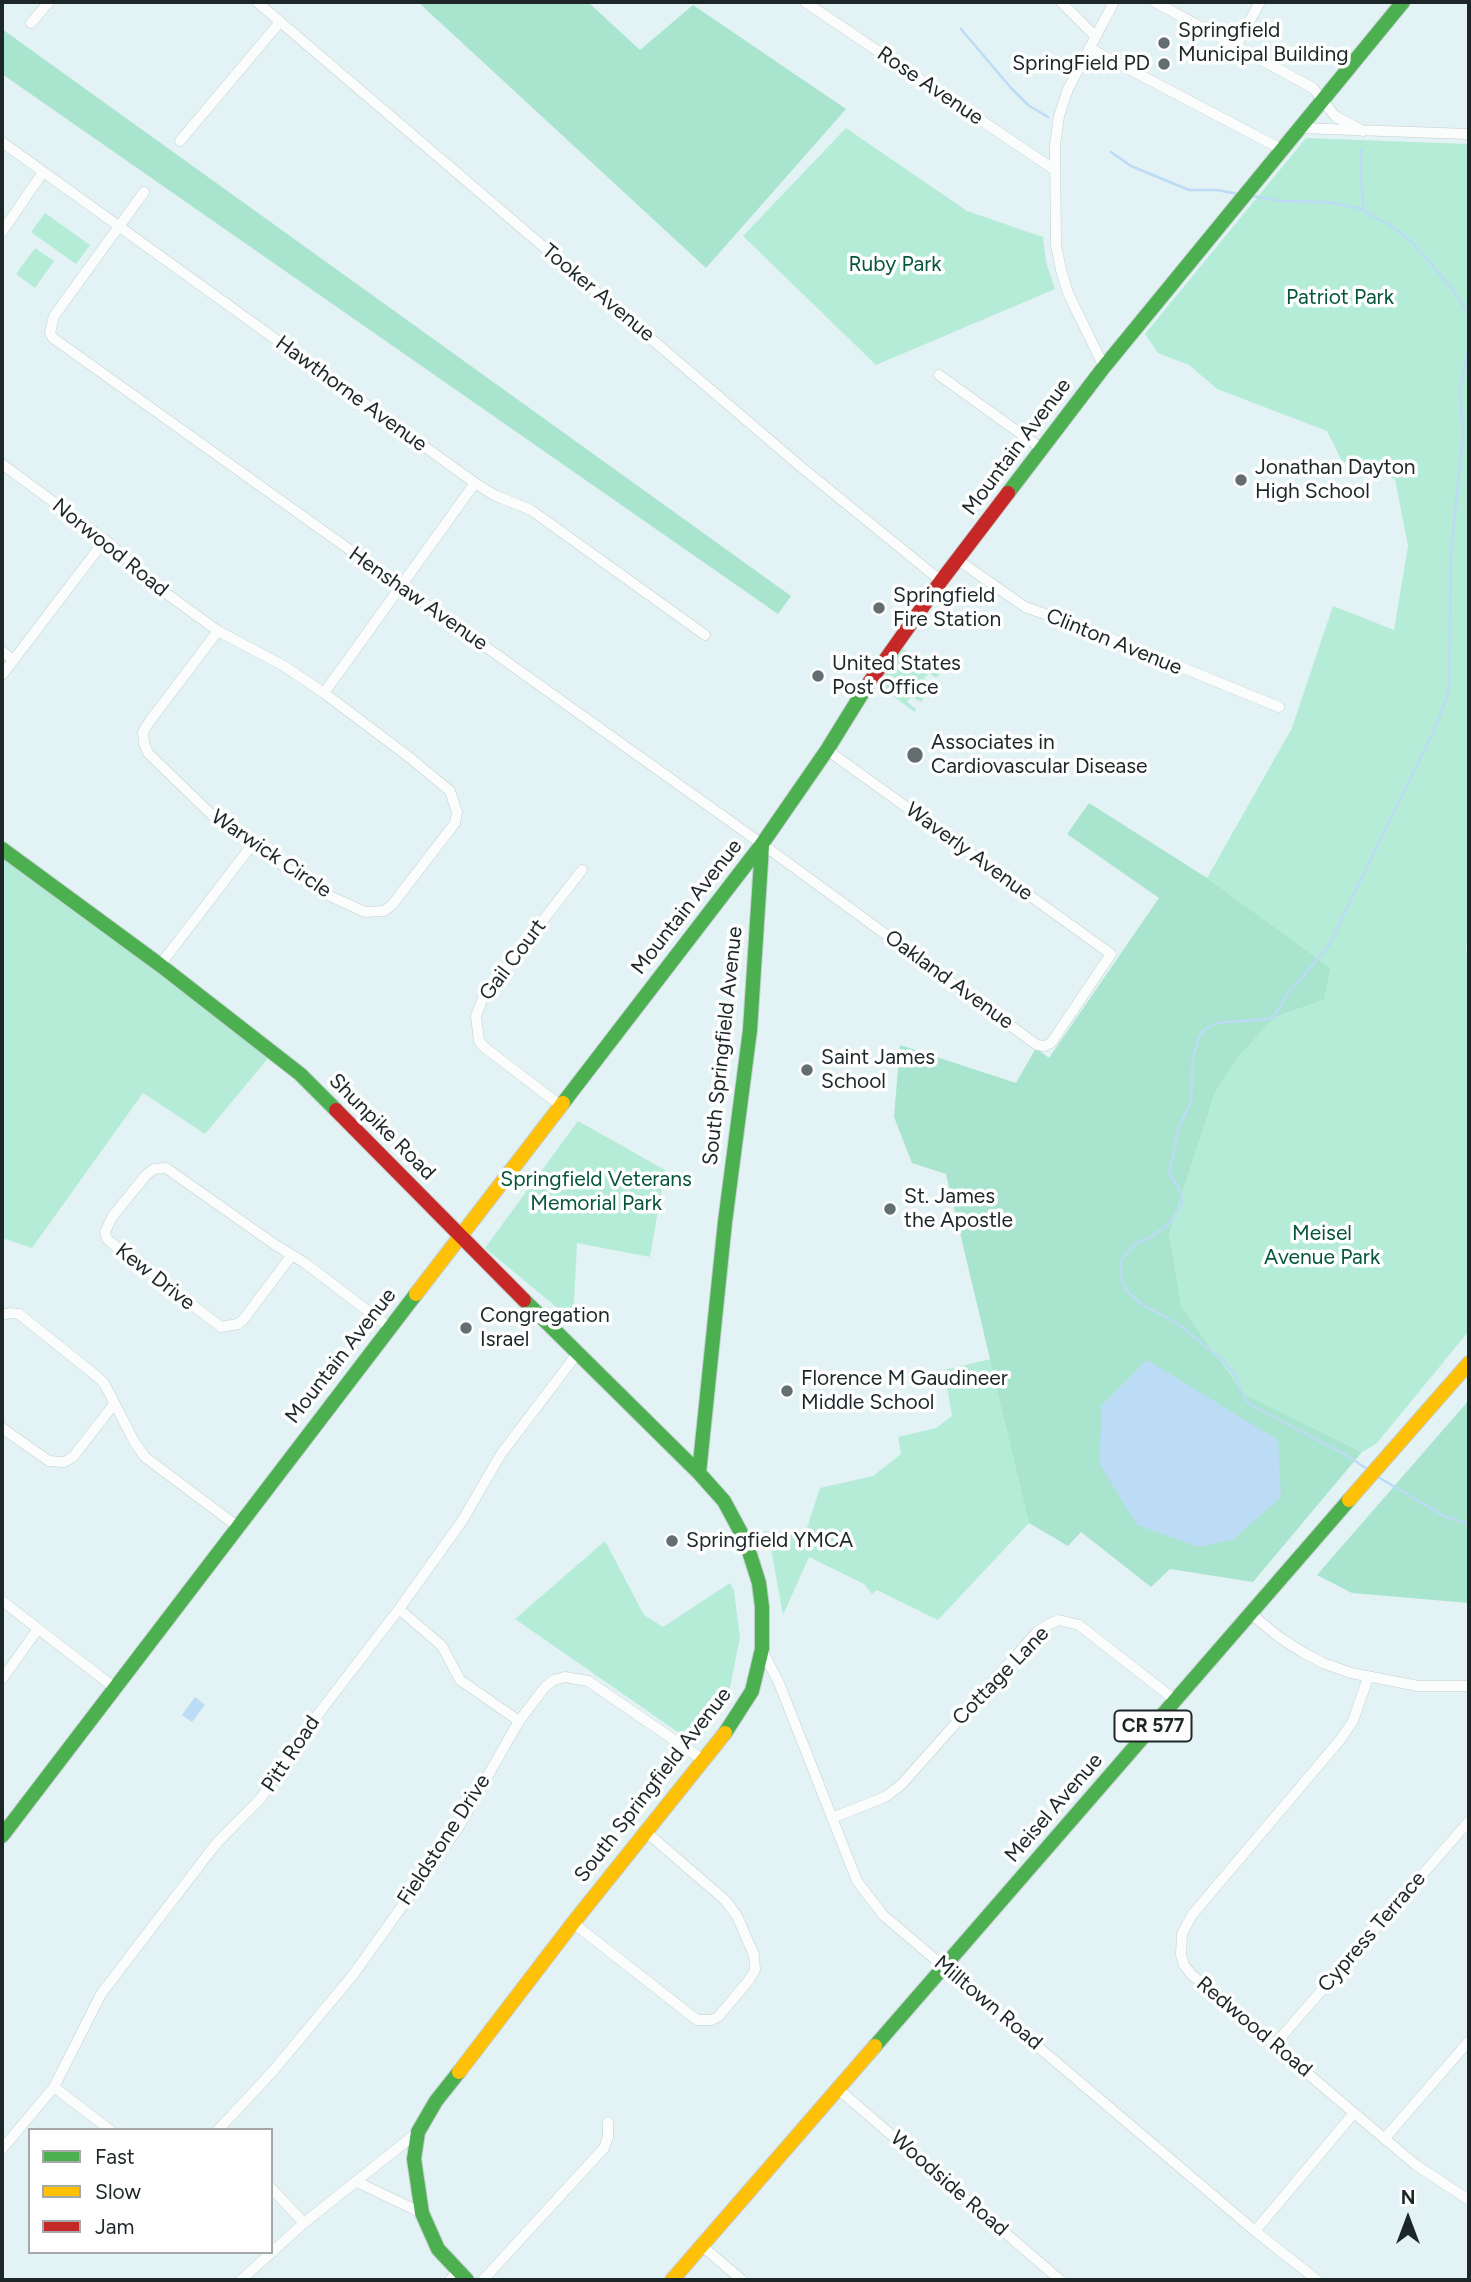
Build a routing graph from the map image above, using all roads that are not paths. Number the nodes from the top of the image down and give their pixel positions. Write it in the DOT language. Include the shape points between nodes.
graph roads {
  1 [pos="49,2"];
  2 [pos="257,2"];
  3 [pos="805,2"];
  4 [pos="1060,2"];
  5 [pos="1114,2"];
  6 [pos="1155,2"];
  7 [pos="1260,2"];
  8 [pos="1403,2"];
  9 [pos="280,22"];
  10 [pos="31,23"];
  11 [pos="1095,36"];
  12 [pos="1236,46"];
  13 [pos="1089,48"];
  14 [pos="1323,99"];
  15 [pos="1299,128"];
  16 [pos="1363,131"];
  17 [pos="1469,134"];
  18 [pos="180,141"];
  19 [pos="2,142"];
  20 [pos="1281,149"];
  21 [pos="1055,170"];
  22 [pos="43,172"];
  23 [pos="144,192"];
  24 [pos="119,228"];
  25 [pos="2,232"];
  26 [pos="1104,367"];
  27 [pos="939,375"];
  28 [pos="1042,449"];
  29 [pos="2,464"];
  30 [pos="475,483"];
  31 [pos="105,540"];
  32 [pos="958,560"];
  33 [pos="941,581"];
  34 [pos="401,588"];
  35 [pos="218,631"];
  36 [pos="705,635"];
  37 [pos="2,651"];
  38 [pos="13,660"];
  39 [pos="2,675"];
  40 [pos="324,693"];
  41 [pos="1279,707"];
  42 [pos="827,750"];
  43 [pos="762,844"];
  44 [pos="252,845"];
  45 [pos="2,849"];
  46 [pos="582,870"];
  47 [pos="1111,954"];
  48 [pos="160,965"];
  49 [pos="560,1105"];
  50 [pos="461,1237"];
  51 [pos="292,1255"];
  52 [pos="2,1315"];
  53 [pos="388,1327"];
  54 [pos="577,1354"];
  55 [pos="1469,1363"];
  56 [pos="114,1404"];
  57 [pos="2,1428"];
  58 [pos="699,1473"];
  59 [pos="237,1526"];
  60 [pos="2,1601"];
  61 [pos="399,1609"];
  62 [pos="1250,1613"];
  63 [pos="38,1629"];
  64 [pos="762,1649"];
  65 [pos="1368,1678"];
  66 [pos="2,1679"];
  67 [pos="1469,1686"];
  68 [pos="115,1688"];
  69 [pos="1175,1700"];
  70 [pos="519,1721"];
  71 [pos="702,1759"];
  72 [pos="832,1818"];
  73 [pos="1469,1821"];
  74 [pos="645,1831"];
  75 [pos="2,1836"];
  76 [pos="573,1923"];
  77 [pos="945,1967"];
  78 [pos="1469,2041"];
  79 [pos="1275,2043"];
  80 [pos="54,2087"];
  81 [pos="838,2089"];
  82 [pos="1354,2113"];
  83 [pos="608,2122"];
  84 [pos="107,2128"];
  85 [pos="220,2128"];
  86 [pos="418,2132"];
  87 [pos="1385,2138"];
  88 [pos="2,2150"];
  89 [pos="357,2182"];
  90 [pos="273,2190"];
  91 [pos="1469,2200"];
  92 [pos="422,2213"];
  93 [pos="304,2223"];
  94 [pos="1255,2231"];
  95 [pos="702,2246"];
  96 [pos="273,2251"];
  97 [pos="270,2254"];
  98 [pos="458,2277"];
  99 [pos="241,2280"];
  100 [pos="483,2280"];
  101 [pos="672,2280"];
  102 [pos="741,2280"];
  103 [pos="1060,2280"];
  104 [pos="1317,2280"];
  1 -- 10 [label="street"];
  2 -- 9 [label="street, Tooker Avenue"];
  3 -- 21 [label="street, Rose Avenue"];
  4 -- 11 [label="street"];
  5 -- 11 [label="street"];
  6 -- 12 [label="street"];
  7 -- 12 [label="street"];
  8 -- 14 [label="street, Mountain Avenue"];
  9 -- 18 [label="street"];
  9 -- 33 [label="street, Tooker Avenue"];
  11 -- 13 [label="street"];
  12 -- 14 [label="street" via="1313,88"];
  13 -- 20 [label="street"];
  13 -- 21 [label="street" via="1059,116"];
  14 -- 15 [label="street, Mountain Avenue"];
  14 -- 16 [label="street" via="1335,116"];
  15 -- 16 [label="street"];
  15 -- 20 [label="street, Mountain Avenue"];
  16 -- 17 [label="street"];
  19 -- 22 [label="street, Hawthorne Avenue"];
  20 -- 26 [label="street, Mountain Avenue"];
  21 -- 26 [label="street" via="1061,270"];
  22 -- 24 [label="street, Hawthorne Avenue"];
  22 -- 25 [label="street"];
  23 -- 24 [label="street"];
  24 -- 30 [label="street, Hawthorne Avenue"];
  24 -- 34 [label="street, Henshaw Avenue" via="54,316 53,338"];
  26 -- 28 [label="street, Mountain Avenue"];
  27 -- 28 [label="street"];
  28 -- 32 [label="street, Mountain Avenue"];
  29 -- 31 [label="street, Norwood Road"];
  30 -- 34 [label="street"];
  30 -- 36 [label="street, Hawthorne Avenue" via="531,510"];
  31 -- 35 [label="street, Norwood Road"];
  31 -- 38 [label="street"];
  32 -- 33 [label="street, Mountain Avenue"];
  32 -- 41 [label="street, Clinton Avenue" via="1025,607"];
  33 -- 42 [label="street, Mountain Avenue" via="875,672"];
  34 -- 40 [label="street"];
  34 -- 43 [label="street, Henshaw Avenue"];
  35 -- 40 [label="street, Warwick Circle"];
  35 -- 44 [label="street, Warwick Circle" via="149,722 143,732 144,743 186,792"];
  37 -- 38 [label="street"];
  38 -- 39 [label="street"];
  40 -- 44 [label="street, Warwick Circle" via="450,791 457,812 454,822 384,911 365,912 319,891"];
  42 -- 43 [label="street, Mountain Avenue"];
  42 -- 47 [label="street, Waverly Avenue"];
  43 -- 47 [label="street, Oakland Avenue" via="1037,1045 1051,1043"];
  43 -- 49 [label="street, Mountain Avenue"];
  43 -- 58 [label="street, South Springfield Avenue" via="750,1030"];
  44 -- 48 [label="street"];
  45 -- 48 [label="street, Shunpike Road"];
  46 -- 49 [label="street, Gail Court" via="483,998 476,1016 484,1047"];
  48 -- 50 [label="street, Shunpike Road" via="300,1074"];
  49 -- 50 [label="street, Mountain Avenue"];
  50 -- 53 [label="street, Mountain Avenue"];
  50 -- 54 [label="street, Shunpike Road"];
  51 -- 51 [label="street, Kew Drive" via="160,1167 149,1172 105,1232 113,1244 221,1327 243,1320"];
  51 -- 53 [label="street, Kew Drive"];
  52 -- 56 [label="street" via="19,1314 32,1324 104,1383"];
  53 -- 59 [label="street, Mountain Avenue"];
  54 -- 58 [label="street, Shunpike Road"];
  54 -- 61 [label="street, Pitt Road" via="501,1454 462,1521"];
  55 -- 62 [label="street, Meisel Avenue / CR 577"];
  56 -- 57 [label="street" via="74,1457 64,1462 49,1461"];
  56 -- 59 [label="street" via="145,1457"];
  58 -- 64 [label="street, South Springfield Avenue" via="724,1501 746,1542 759,1583"];
  59 -- 68 [label="street, Mountain Avenue"];
  60 -- 63 [label="street"];
  61 -- 70 [label="street" via="442,1646 460,1680"];
  61 -- 80 [label="street, Pitt Road" via="309,1726 261,1798 215,1845 101,1994"];
  62 -- 65 [label="street" via="1304,1653"];
  62 -- 69 [label="street, Meisel Avenue / CR 577"];
  63 -- 66 [label="street"];
  63 -- 68 [label="street"];
  64 -- 71 [label="street, South Springfield Avenue" via="752,1691"];
  64 -- 72 [label="street, Milltown Road"];
  65 -- 67 [label="street" via="1418,1686"];
  65 -- 79 [label="street, Redwood Road" via="1353,1721 1340,1740 1192,1915 1182,1934 1184,1965"];
  68 -- 75 [label="street, Mountain Avenue"];
  69 -- 72 [label="street, Cottage Lane" via="1079,1625 1059,1620 1037,1632 901,1786"];
  69 -- 77 [label="street, Meisel Avenue / CR 577"];
  70 -- 71 [label="street, Fieldstone Drive" via="545,1687 565,1676 574,1677"];
  70 -- 85 [label="street, Fieldstone Drive" via="458,1828 353,1975"];
  71 -- 74 [label="street, South Springfield Avenue"];
  72 -- 77 [label="street, Milltown Road" via="857,1881 870,1899"];
  73 -- 79 [label="street, Cypress Terrace"];
  74 -- 76 [label="street, South Springfield Avenue"];
  74 -- 76 [label="street" via="731,1908 754,1955 755,1969 749,1980 719,2016 697,2020"];
  76 -- 86 [label="street, South Springfield Avenue" via="436,2101"];
  77 -- 81 [label="street, Meisel Avenue / CR 577"];
  77 -- 94 [label="street, Milltown Road"];
  78 -- 87 [label="street"];
  79 -- 82 [label="street, Redwood Road"];
  80 -- 84 [label="street"];
  80 -- 88 [label="street, Pitt Road"];
  81 -- 95 [label="street, Meisel Avenue / CR 577"];
  81 -- 103 [label="street, Woodside Road"];
  82 -- 87 [label="street, Redwood Road"];
  82 -- 94 [label="street"];
  83 -- 100 [label="street" via="604,2148"];
  86 -- 89 [label="street"];
  86 -- 92 [label="street, South Springfield Avenue" via="415,2167"];
  87 -- 91 [label="street, Redwood Road"];
  89 -- 92 [label="street"];
  89 -- 93 [label="street"];
  90 -- 93 [label="street"];
  92 -- 98 [label="street, South Springfield Avenue" via="438,2249"];
  93 -- 96 [label="street"];
  94 -- 104 [label="street, Milltown Road"];
  95 -- 101 [label="street, Meisel Avenue / CR 577"];
  95 -- 102 [label="street"];
  97 -- 99 [label="street"];
}
